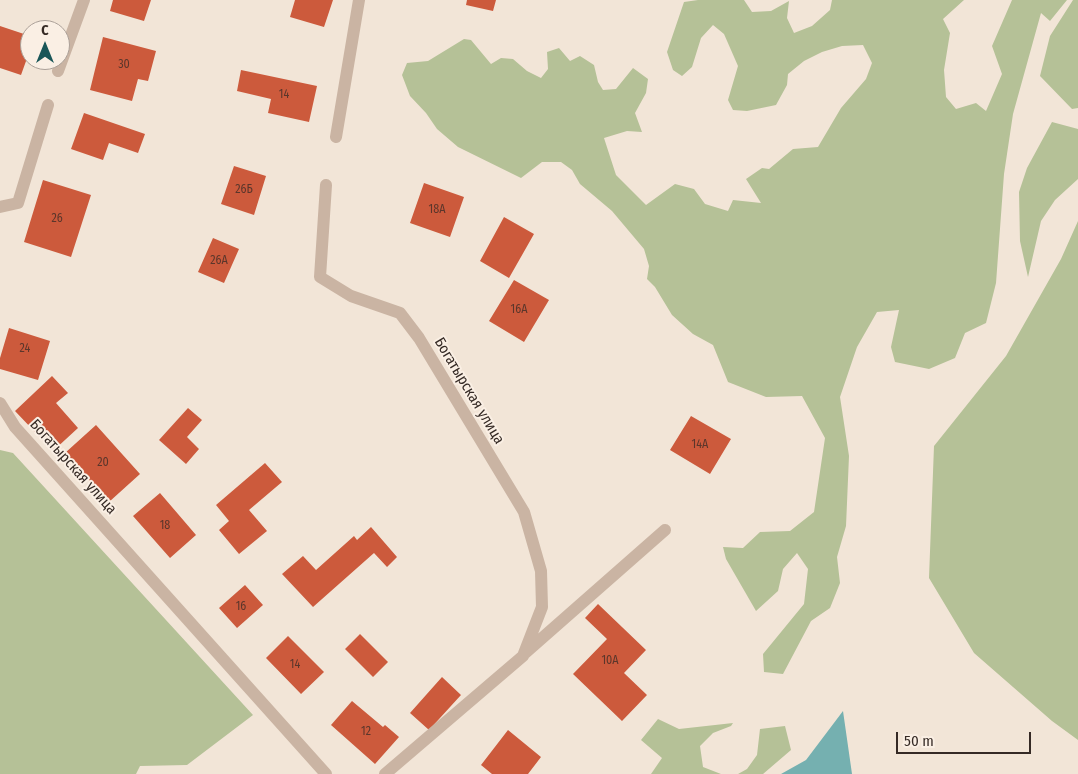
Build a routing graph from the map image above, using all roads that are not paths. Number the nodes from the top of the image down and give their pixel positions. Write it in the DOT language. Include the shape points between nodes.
graph roads {
  1 [pos="84,0"];
  2 [pos="359,0"];
  3 [pos="58,72"];
  4 [pos="48,105"];
  5 [pos="336,137"];
  6 [pos="326,185"];
  7 [pos="0,207"];
  8 [pos="0,402"];
  9 [pos="665,530"];
  10 [pos="522,656"];
  11 [pos="326,774"];
  12 [pos="385,774"];
  1 -- 3 [label="street"];
  2 -- 5 [label="street"];
  4 -- 7 [label="street" via="18,202"];
  6 -- 10 [label="street, Богатырская улица" via="320,277 352,296 400,313 419,338 524,512 541,571 542,607"];
  8 -- 11 [label="street, Богатырская улица" via="15,427"];
  9 -- 10 [label="street, Богатырская улица"];
  10 -- 12 [label="street, Богатырская улица"];
}
